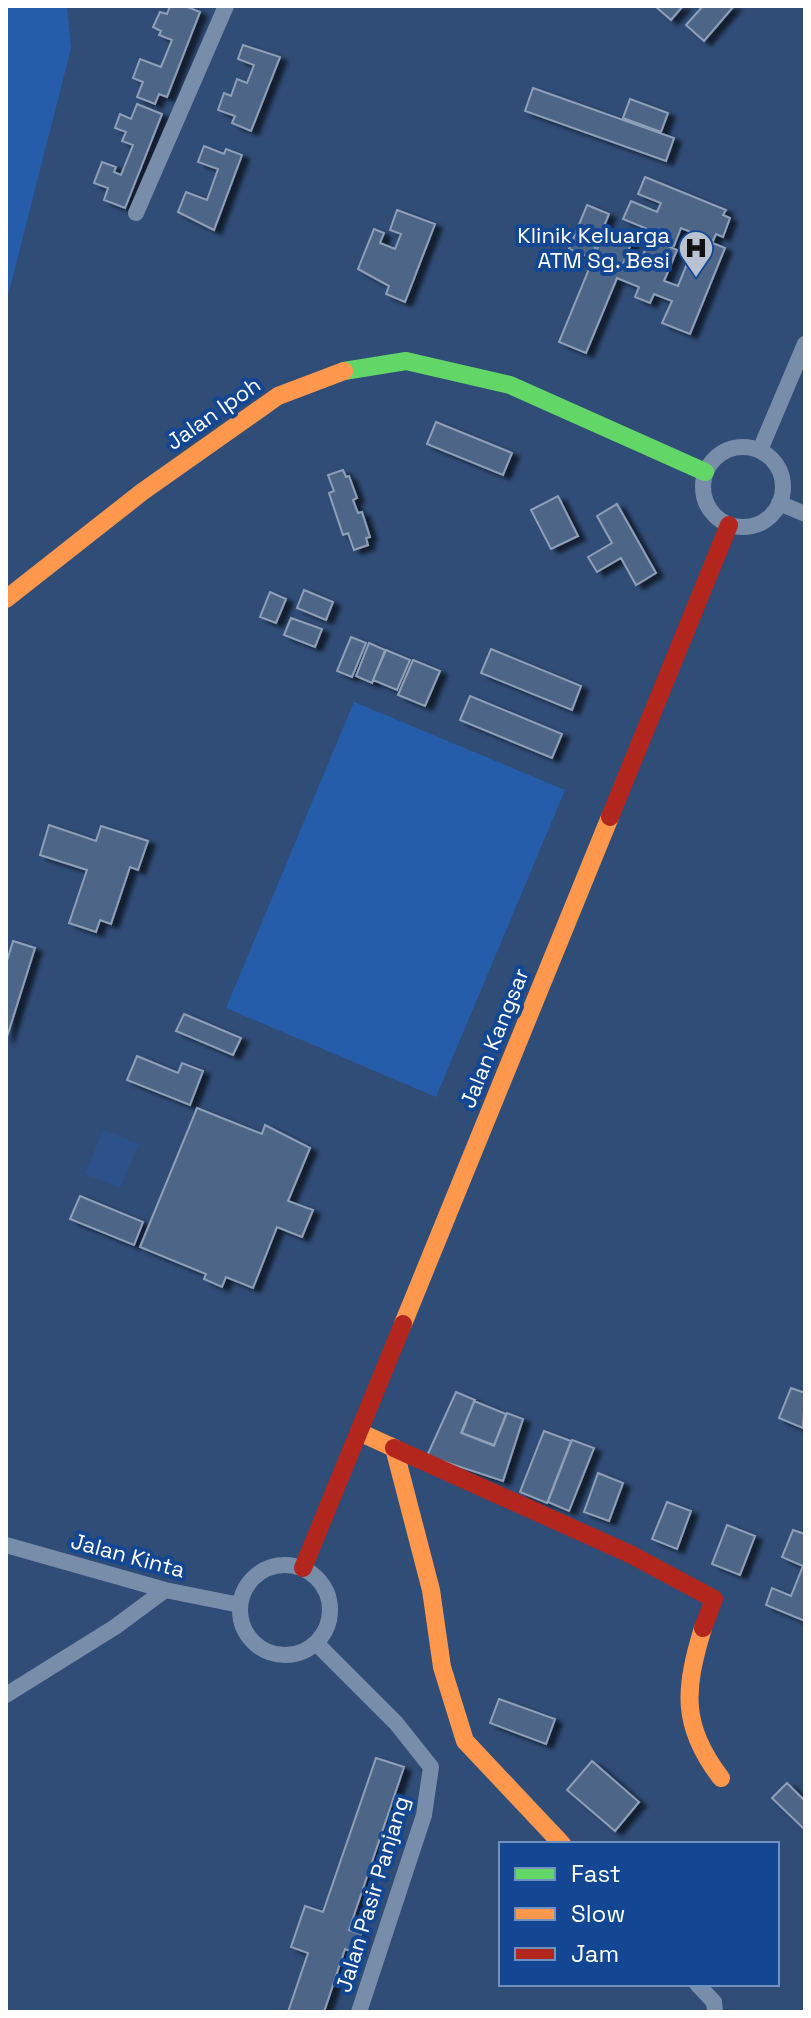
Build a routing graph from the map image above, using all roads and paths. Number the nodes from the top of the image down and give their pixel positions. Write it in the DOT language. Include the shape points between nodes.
graph roads {
  1 [pos="226,6"];
  2 [pos="136,213"];
  3 [pos="805,344"];
  4 [pos="760,450"];
  5 [pos="705,472"];
  6 [pos="779,503"];
  7 [pos="805,514"];
  8 [pos="729,525"];
  9 [pos="6,599"];
  10 [pos="359,1432"];
  11 [pos="394,1448"];
  12 [pos="6,1545"];
  13 [pos="303,1568"];
  14 [pos="165,1590"];
  15 [pos="240,1605"];
  16 [pos="316,1643"];
  17 [pos="6,1695"];
  18 [pos="721,1778"];
  19 [pos="560,1842"];
  20 [pos="699,1986"];
  21 [pos="359,2012"];
  22 [pos="715,2012"];
  1 -- 2 [label="street"];
  3 -- 4 [label="street"];
  4 -- 5 [label="street" via="731,448"];
  4 -- 6 [label="street" via="779,470"];
  5 -- 8 [label="street" via="705,501"];
  5 -- 9 [label="street, Jalan Ipoh" via="510,385 406,361 342,371 278,396 142,492"];
  6 -- 7 [label="street"];
  6 -- 8 [label="street" via="765,522"];
  8 -- 10 [label="street, Jalan Kangsar"];
  10 -- 11 [label="street"];
  10 -- 13 [label="street, Jalan Kangsar"];
  11 -- 18 [label="street" via="630,1554 714,1599 701,1631 689,1716 697,1746"];
  11 -- 19 [label="street" via="431,1590 442,1667 465,1741"];
  12 -- 14 [label="street, Jalan Kinta"];
  13 -- 15 [label="street" via="275,1566 261,1572"];
  13 -- 16 [label="street" via="316,1577 330,1601 330,1616"];
  14 -- 15 [label="street, Jalan Kinta"];
  14 -- 17 [label="street"];
  15 -- 16 [label="street" via="249,1637 264,1650 283,1656"];
  16 -- 21 [label="street, Jalan Pasir Panjang" via="396,1723 431,1767 424,1815"];
  20 -- 22 [label="street" via="714,2002"];
}
